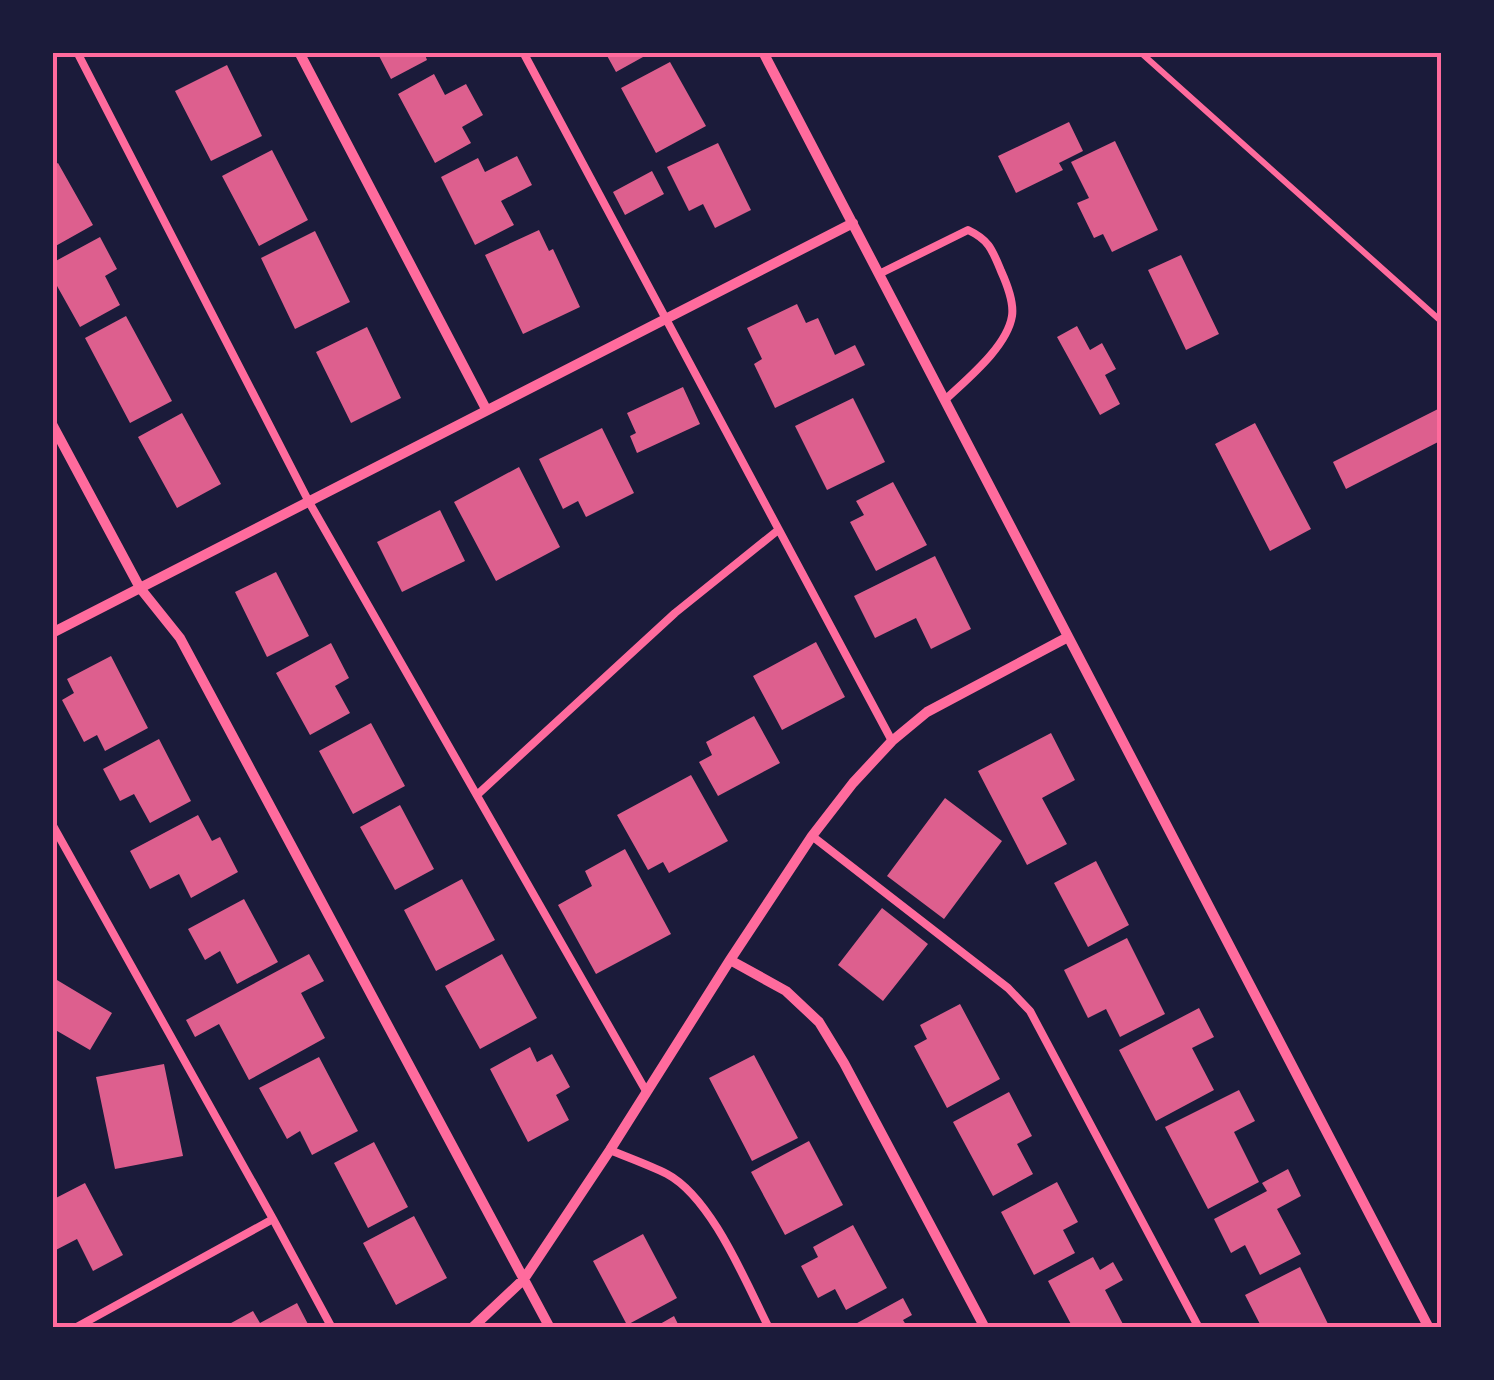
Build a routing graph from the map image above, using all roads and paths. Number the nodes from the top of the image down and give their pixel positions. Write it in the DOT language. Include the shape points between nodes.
graph roads {
  1 [pos="77,52"];
  2 [pos="299,52"];
  3 [pos="523,52"];
  4 [pos="762,52"];
  5 [pos="1140,52"];
  6 [pos="853,222"];
  7 [pos="880,274"];
  8 [pos="668,320"];
  9 [pos="1442,322"];
  10 [pos="945,400"];
  11 [pos="486,409"];
  12 [pos="52,424"];
  13 [pos="310,502"];
  14 [pos="777,530"];
  15 [pos="140,588"];
  16 [pos="52,633"];
  17 [pos="1068,638"];
  18 [pos="892,741"];
  19 [pos="477,795"];
  20 [pos="52,824"];
  21 [pos="812,836"];
  22 [pos="730,960"];
  23 [pos="646,1091"];
  24 [pos="610,1150"];
  25 [pos="274,1219"];
  26 [pos="524,1279"];
  27 [pos="75,1328"];
  28 [pos="332,1328"];
  29 [pos="472,1328"];
  30 [pos="550,1328"];
  31 [pos="769,1328"];
  32 [pos="985,1328"];
  33 [pos="1199,1328"];
  34 [pos="1429,1328"];
  1 -- 13 [label="lane"];
  2 -- 11 [label="street"];
  3 -- 8 [label="lane"];
  4 -- 6 [label="street"];
  5 -- 9 [label="path"];
  6 -- 7 [label="street"];
  6 -- 8 [label="street"];
  7 -- 10 [label="street"];
  7 -- 10 [label="lane" via="968,230 991,247 1014,313 1004,337"];
  8 -- 11 [label="street"];
  8 -- 14 [label="lane"];
  10 -- 17 [label="street"];
  11 -- 13 [label="street"];
  12 -- 15 [label="street"];
  13 -- 15 [label="street"];
  13 -- 19 [label="lane"];
  14 -- 18 [label="lane"];
  14 -- 19 [label="lane" via="675,613"];
  15 -- 16 [label="street"];
  15 -- 26 [label="street" via="180,638"];
  17 -- 18 [label="street" via="927,712"];
  17 -- 34 [label="street"];
  18 -- 21 [label="street"];
  19 -- 23 [label="lane"];
  20 -- 25 [label="lane"];
  21 -- 22 [label="street"];
  21 -- 33 [label="lane" via="1030,1011"];
  22 -- 23 [label="street"];
  22 -- 32 [label="street" via="786,991 819,1022"];
  23 -- 24 [label="street"];
  24 -- 26 [label="street"];
  24 -- 31 [label="lane" via="670,1176 694,1195"];
  25 -- 27 [label="lane"];
  25 -- 28 [label="lane"];
  26 -- 29 [label="street"];
  26 -- 30 [label="street"];
}
